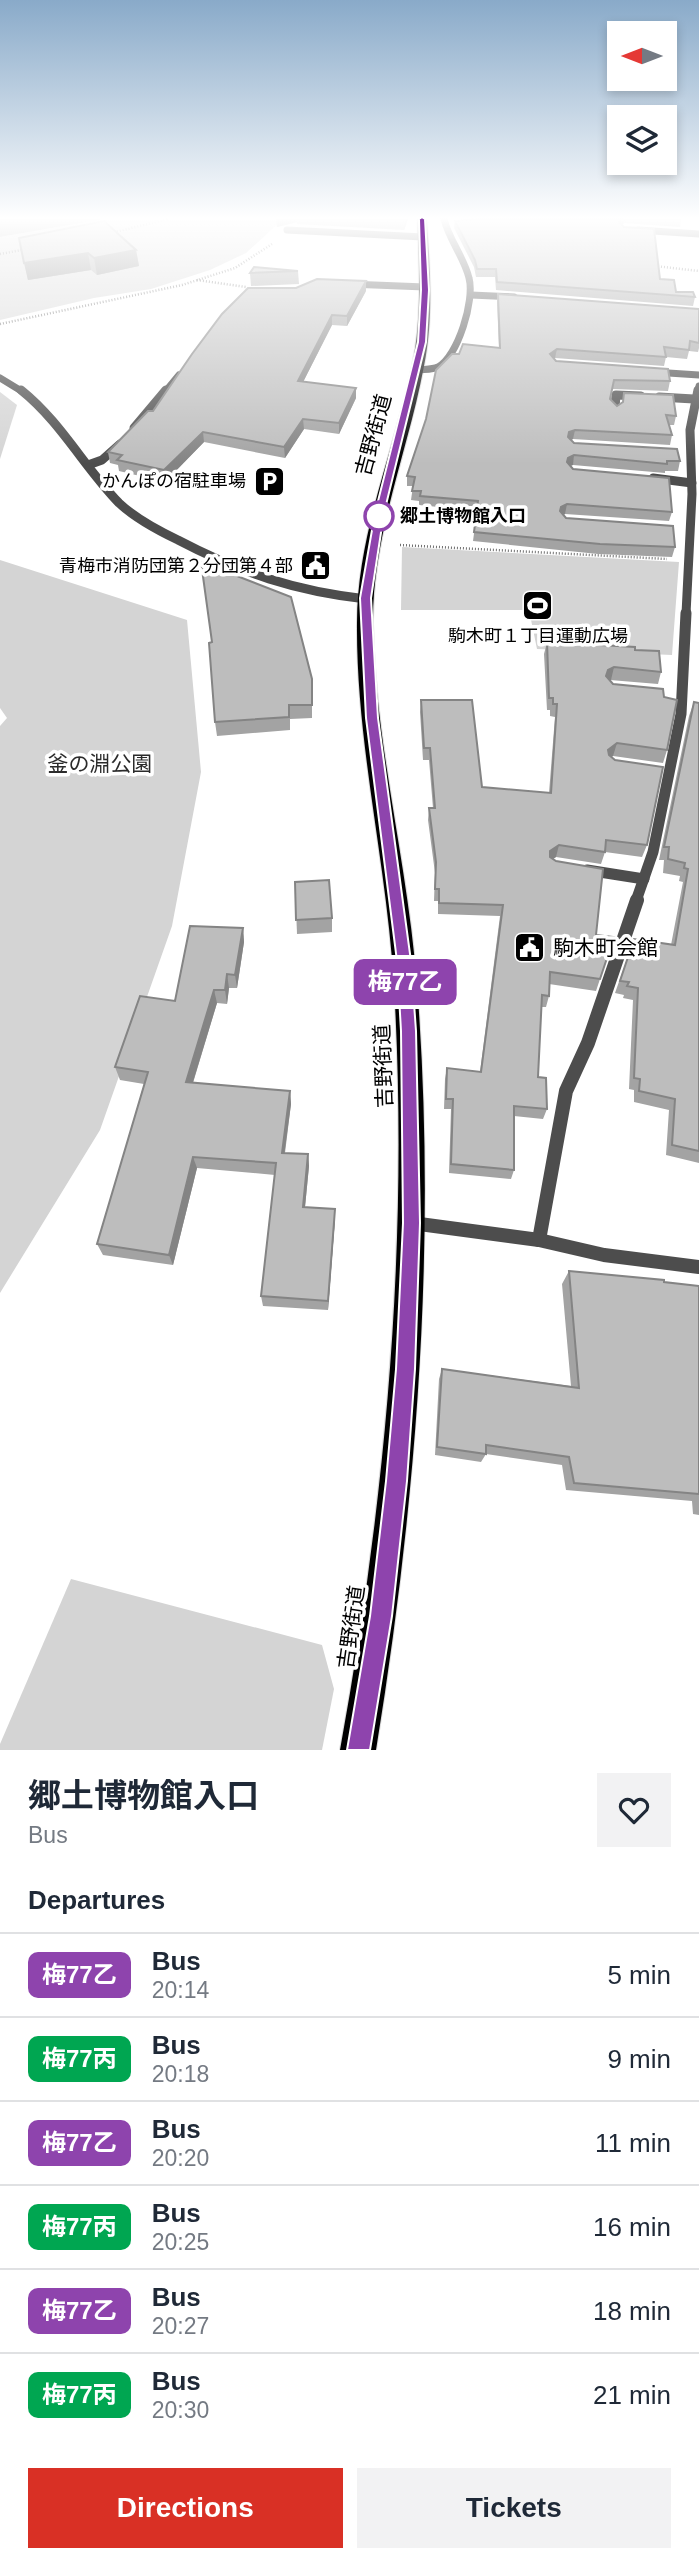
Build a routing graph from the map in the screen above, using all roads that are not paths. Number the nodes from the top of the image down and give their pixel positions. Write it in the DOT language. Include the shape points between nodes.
graph roads {
  1 [pos="424,301"];
  2 [pos="470,301"];
  3 [pos="184,368"];
  4 [pos="417,370"];
  5 [pos="645,371"];
  6 [pos="699,375"];
  7 [pos="0,377"];
  8 [pos="699,386"];
  9 [pos="694,400"];
  10 [pos="615,408"];
  11 [pos="695,421"];
  12 [pos="677,453"];
  13 [pos="690,453"];
  14 [pos="88,465"];
  15 [pos="695,470"];
  16 [pos="648,477"];
  17 [pos="692,483"];
  18 [pos="677,529"];
  19 [pos="690,530"];
  20 [pos="366,598"];
  21 [pos="568,867"];
  22 [pos="644,879"];
  23 [pos="412,1223"];
  24 [pos="539,1240"];
  25 [pos="699,1267"];
  26 [pos="358,1750"];
  1 -- 4 [label="highway, 吉野街道"];
  2 -- 4 [label="street" via="469,316 442,364"];
  3 -- 14 [label="street" via="118,447"];
  4 -- 20 [label="highway, 吉野街道" via="380,513"];
  5 -- 6 [label="lane"];
  7 -- 14 [label="street" via="33,399"];
  8 -- 9 [label="street"];
  9 -- 10 [label="lane" via="616,395"];
  9 -- 11 [label="street"];
  11 -- 13 [label="street"];
  12 -- 13 [label="street"];
  13 -- 15 [label="street"];
  14 -- 20 [label="street" via="144,523 228,567 294,589"];
  15 -- 17 [label="street"];
  16 -- 17 [label="lane"];
  17 -- 19 [label="street"];
  18 -- 19 [label="street"];
  19 -- 22 [label="street" via="677,694 653,852"];
  20 -- 23 [label="highway, 吉野街道" via="371,707 404,961"];
  21 -- 22 [label="street"];
  22 -- 24 [label="street" via="588,1043 566,1091"];
  23 -- 24 [label="street"];
  23 -- 26 [label="highway, 吉野街道" via="396,1481 381,1616"];
  24 -- 25 [label="street" via="604,1255"];
}
